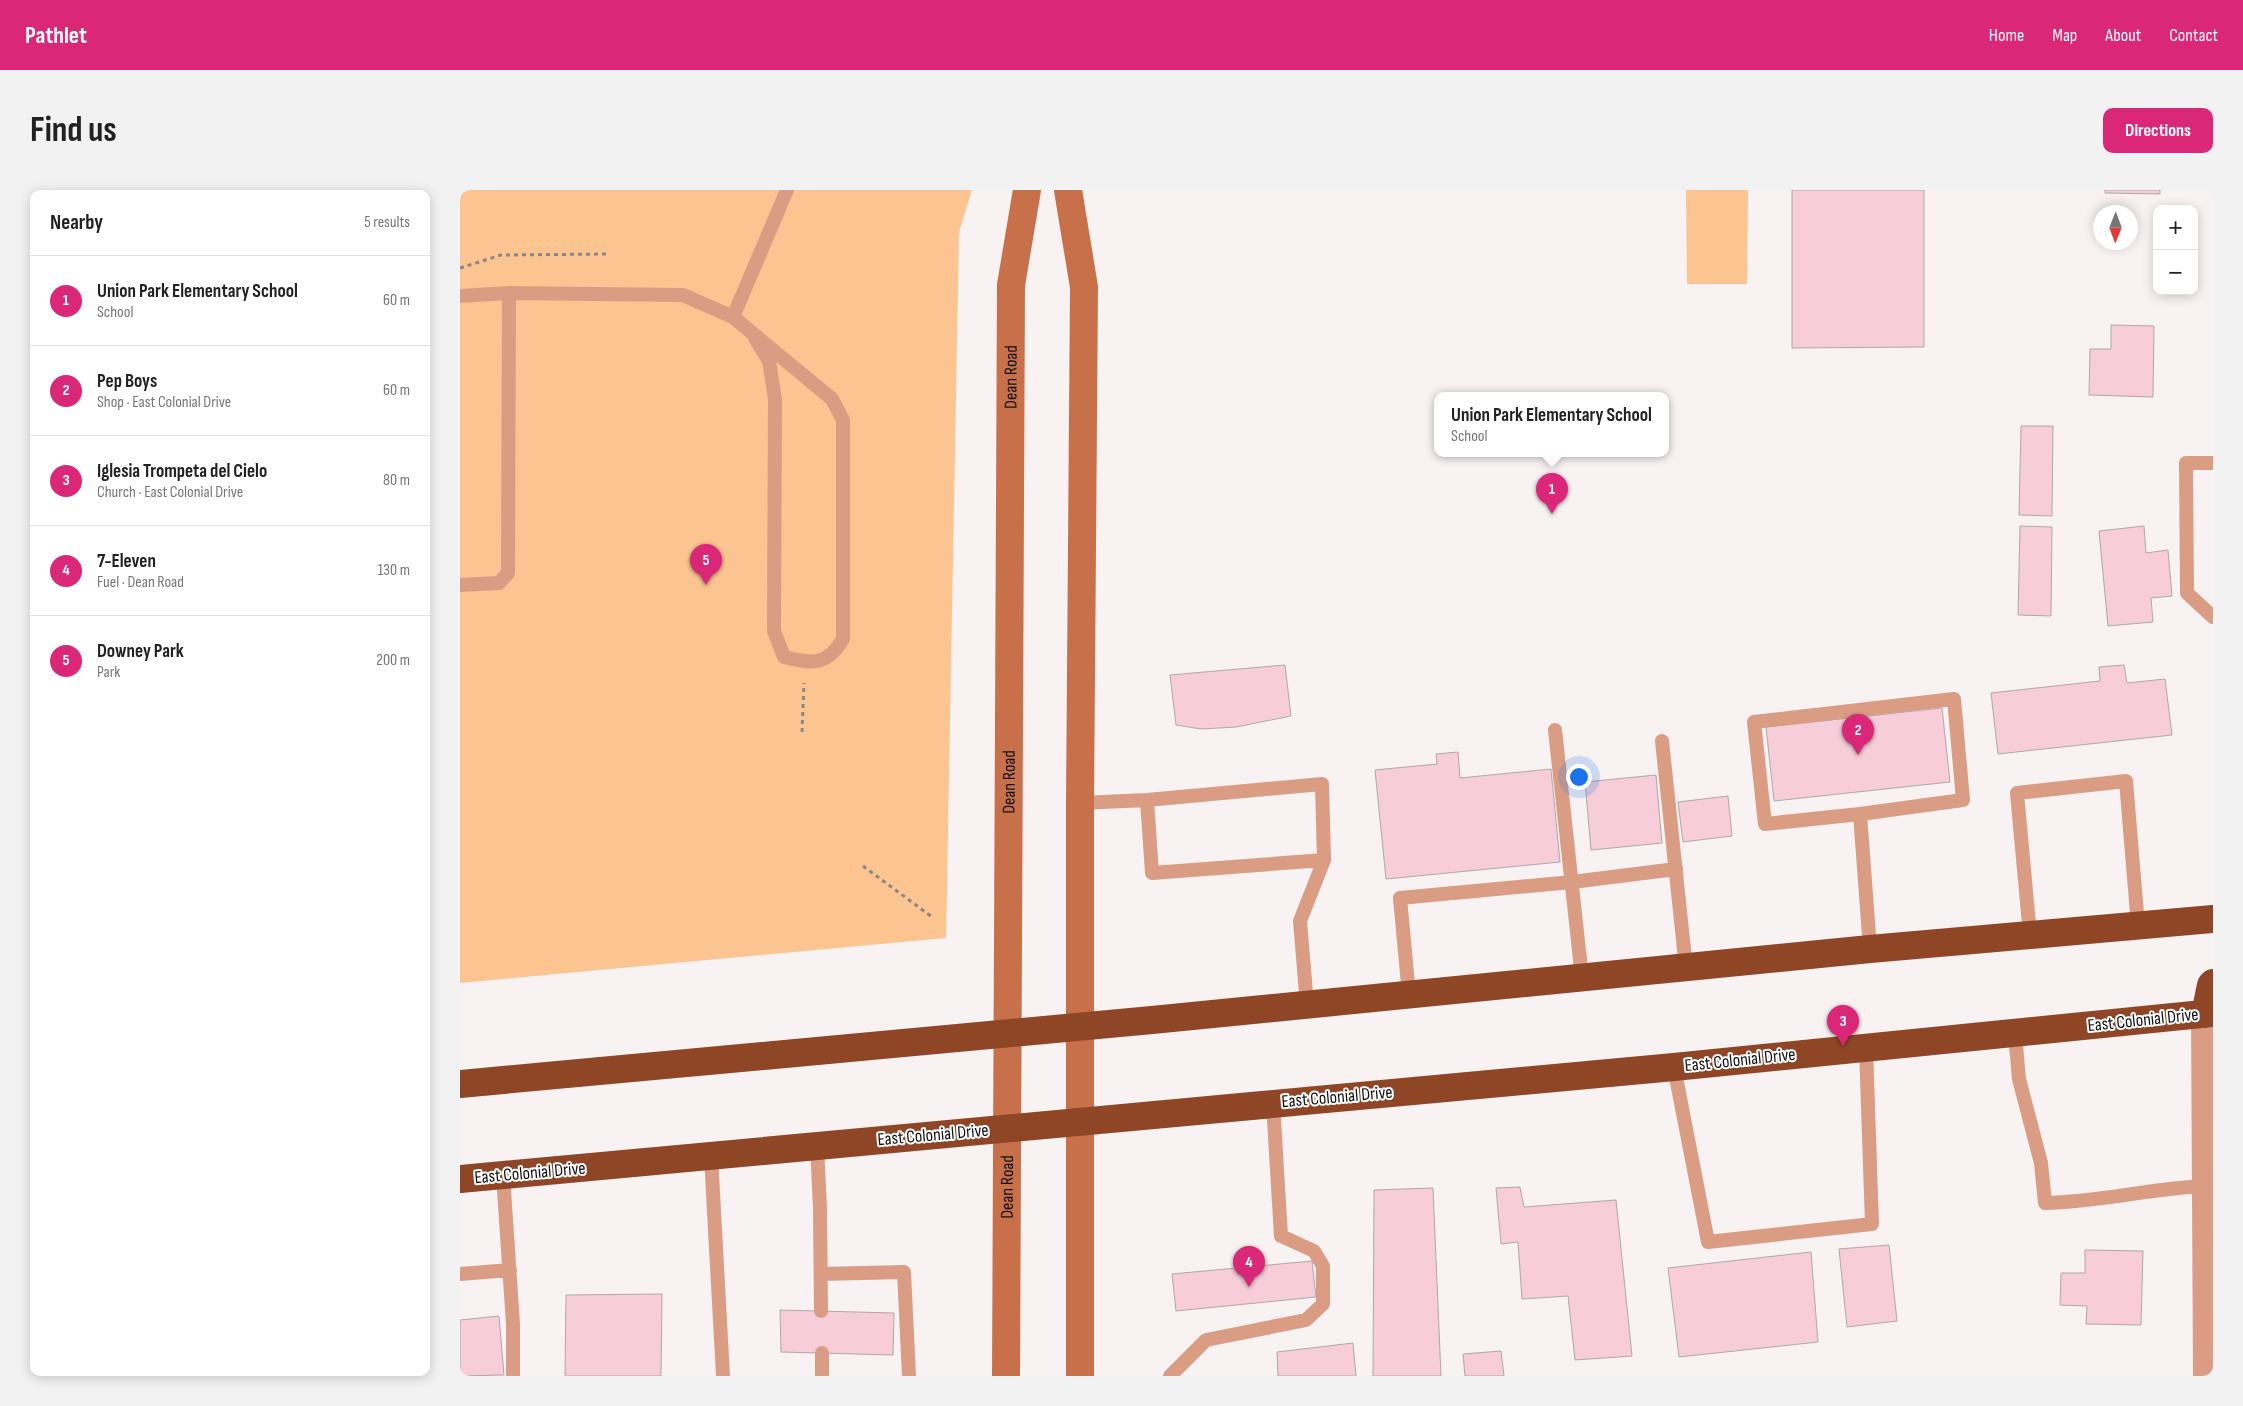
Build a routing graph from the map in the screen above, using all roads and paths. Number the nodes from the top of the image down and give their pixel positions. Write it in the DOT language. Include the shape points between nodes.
graph roads {
  1 [pos="787,190"];
  2 [pos="1027,190"];
  3 [pos="1068,190"];
  4 [pos="610,254"];
  5 [pos="460,268"];
  6 [pos="509,293"];
  7 [pos="460,296"];
  8 [pos="732,317"];
  9 [pos="755,338"];
  10 [pos="2213,463"];
  11 [pos="460,585"];
  12 [pos="2213,617"];
  13 [pos="804,662"];
  14 [pos="1555,730"];
  15 [pos="802,732"];
  16 [pos="1662,741"];
  17 [pos="1147,800"];
  18 [pos="1080,803"];
  19 [pos="1860,814"];
  20 [pos="1324,860"];
  21 [pos="864,866"];
  22 [pos="1676,869"];
  23 [pos="1572,882"];
  24 [pos="932,917"];
  25 [pos="2213,919"];
  26 [pos="2138,926"];
  27 [pos="2030,935"];
  28 [pos="1870,949"];
  29 [pos="1686,968"];
  30 [pos="1582,978"];
  31 [pos="2213,983"];
  32 [pos="1409,995"];
  33 [pos="1307,1005"];
  34 [pos="2209,1014"];
  35 [pos="1080,1026"];
  36 [pos="1006,1033"];
  37 [pos="2015,1034"];
  38 [pos="1866,1048"];
  39 [pos="1674,1067"];
  40 [pos="460,1084"];
  41 [pos="1273,1103"];
  42 [pos="1080,1121"];
  43 [pos="1007,1128"];
  44 [pos="817,1146"];
  45 [pos="711,1156"];
  46 [pos="503,1176"];
  47 [pos="460,1179"];
  48 [pos="2206,1186"];
  49 [pos="510,1270"];
  50 [pos="460,1274"];
  51 [pos="821,1274"];
  52 [pos="821,1311"];
  53 [pos="822,1353"];
  54 [pos="513,1376"];
  55 [pos="723,1376"];
  56 [pos="822,1376"];
  57 [pos="910,1376"];
  58 [pos="1006,1376"];
  59 [pos="1080,1376"];
  60 [pos="1170,1376"];
  61 [pos="2207,1376"];
  1 -- 8 [label="lane"];
  2 -- 36 [label="main road, Dean Road" via="1011,285"];
  3 -- 18 [label="main road" via="1084,287"];
  4 -- 5 [label="path" via="501,255"];
  6 -- 7 [label="lane"];
  6 -- 8 [label="lane" via="683,295"];
  6 -- 11 [label="lane" via="508,573 499,583"];
  8 -- 9 [label="lane"];
  9 -- 13 [label="lane" via="769,361 775,399 774,631 784,657"];
  9 -- 13 [label="lane" via="832,399 844,420 843,639 837,650 822,661"];
  10 -- 12 [label="lane" via="2186,463 2187,593"];
  13 -- 15 [label="path"];
  14 -- 23 [label="lane"];
  16 -- 22 [label="lane"];
  17 -- 18 [label="lane"];
  17 -- 20 [label="lane" via="1152,873"];
  17 -- 20 [label="lane" via="1322,784"];
  18 -- 35 [label="main road"];
  19 -- 19 [label="lane" via="1962,800 1954,699 1754,722 1765,824"];
  19 -- 28 [label="lane"];
  20 -- 33 [label="lane" via="1300,921"];
  21 -- 24 [label="path"];
  22 -- 23 [label="lane"];
  22 -- 29 [label="lane"];
  23 -- 30 [label="lane"];
  23 -- 32 [label="lane" via="1400,898"];
  25 -- 26 [label="highway"];
  26 -- 27 [label="highway"];
  26 -- 27 [label="lane" via="2126,781 2017,793"];
  27 -- 28 [label="highway"];
  28 -- 29 [label="highway"];
  29 -- 30 [label="highway"];
  30 -- 32 [label="highway"];
  31 -- 34 [label="highway"];
  32 -- 33 [label="highway"];
  33 -- 35 [label="highway"];
  34 -- 37 [label="highway, East Colonial Drive"];
  34 -- 48 [label="street"];
  35 -- 36 [label="highway"];
  35 -- 42 [label="main road"];
  36 -- 40 [label="highway"];
  36 -- 43 [label="main road, Dean Road"];
  37 -- 38 [label="highway, East Colonial Drive"];
  37 -- 48 [label="lane" via="2018,1079 2041,1163 2046,1203 2073,1203 2173,1187"];
  38 -- 39 [label="highway, East Colonial Drive"];
  38 -- 39 [label="lane" via="1872,1224 1708,1242"];
  39 -- 41 [label="highway, East Colonial Drive"];
  41 -- 42 [label="highway, East Colonial Drive"];
  41 -- 60 [label="lane" via="1281,1236 1314,1251 1323,1266 1323,1304 1306,1320 1206,1340"];
  42 -- 43 [label="highway, East Colonial Drive"];
  42 -- 59 [label="main road"];
  43 -- 44 [label="highway, East Colonial Drive"];
  43 -- 58 [label="main road, Dean Road"];
  44 -- 45 [label="highway, East Colonial Drive"];
  44 -- 51 [label="lane"];
  45 -- 46 [label="highway, East Colonial Drive"];
  45 -- 55 [label="lane"];
  46 -- 47 [label="highway, East Colonial Drive"];
  46 -- 49 [label="lane"];
  48 -- 61 [label="street"];
  49 -- 50 [label="lane"];
  49 -- 54 [label="lane"];
  51 -- 52 [label="lane"];
  51 -- 57 [label="lane" via="904,1272"];
  53 -- 56 [label="lane"];
}
